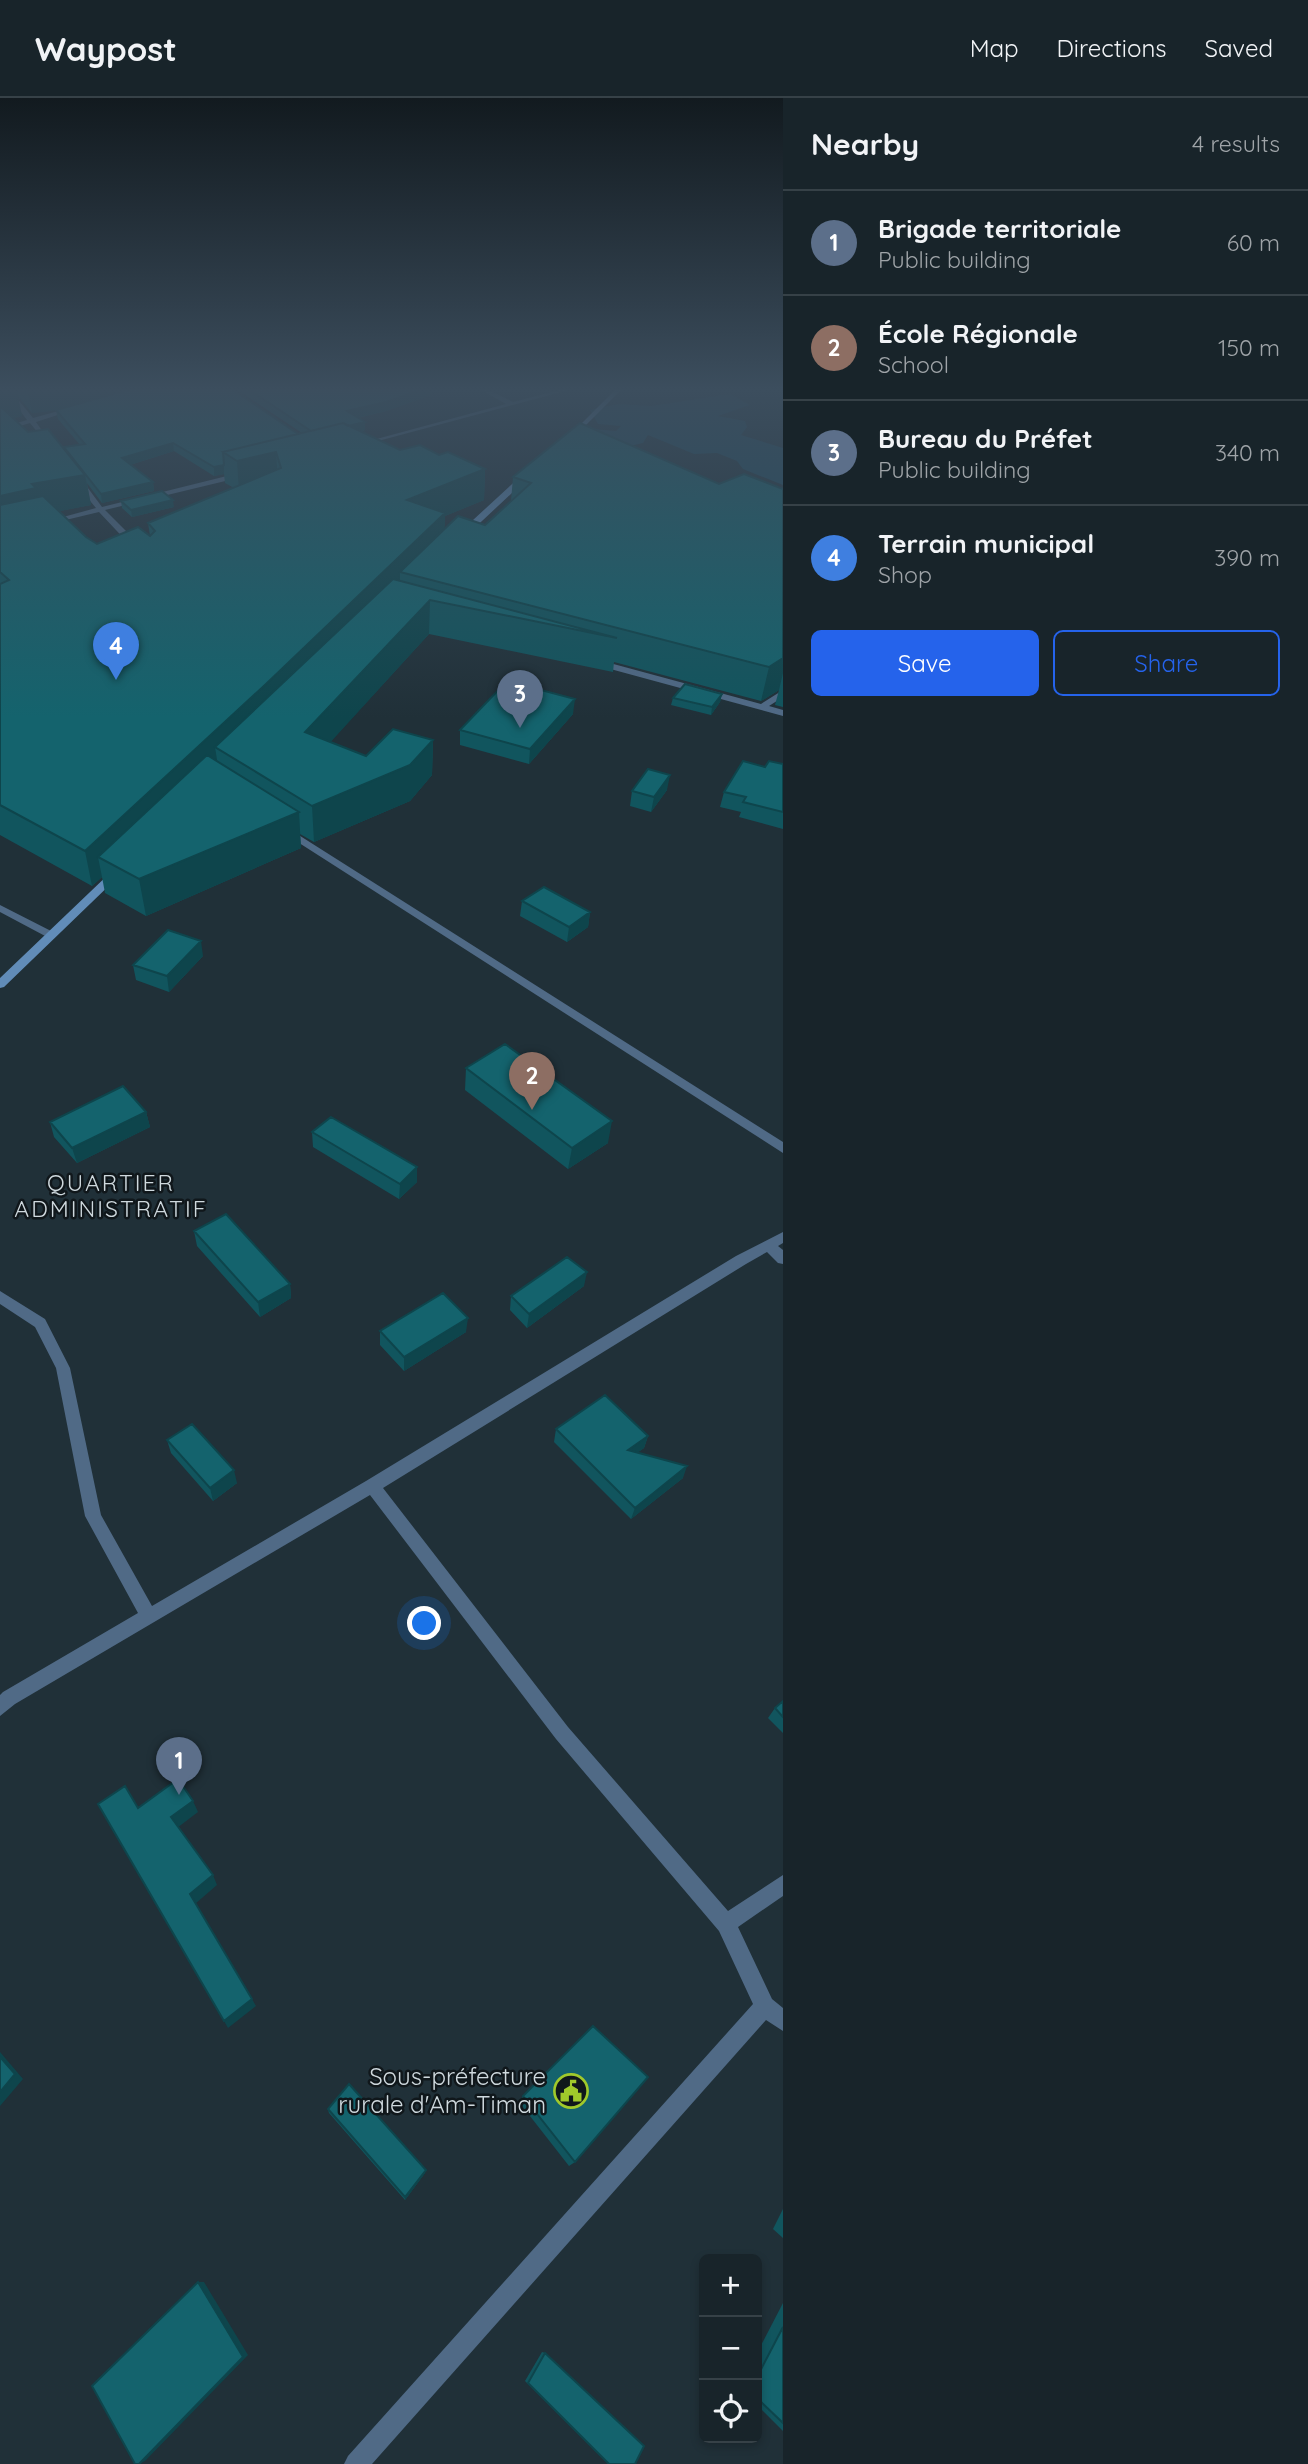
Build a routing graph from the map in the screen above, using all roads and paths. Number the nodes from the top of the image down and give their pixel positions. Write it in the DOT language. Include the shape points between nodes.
graph roads {
  1 [pos="91,497"];
  2 [pos="152,497"];
  3 [pos="504,497"];
  4 [pos="101,510"];
  5 [pos="38,525"];
  6 [pos="459,538"];
  7 [pos="144,555"];
  8 [pos="589,660"];
  9 [pos="783,693"];
  10 [pos="761,708"];
  11 [pos="783,713"];
  12 [pos="269,820"];
  13 [pos="121,868"];
  14 [pos="0,908"];
  15 [pos="51,935"];
  16 [pos="0,984"];
  17 [pos="783,1148"];
  18 [pos="775,1240"];
  19 [pos="783,1259"];
  20 [pos="0,1297"];
  21 [pos="372,1486"];
  22 [pos="149,1617"];
  23 [pos="0,1707"];
  24 [pos="783,1885"];
  25 [pos="726,1924"];
  26 [pos="765,2006"];
  27 [pos="783,2021"];
  28 [pos="356,2464"];
  1 -- 4 [label="street"];
  2 -- 4 [label="street"];
  3 -- 6 [label="main road"];
  4 -- 5 [label="street"];
  4 -- 7 [label="street"];
  8 -- 10 [label="street"];
  9 -- 10 [label="street"];
  10 -- 11 [label="street"];
  12 -- 17 [label="street"];
  13 -- 15 [label="main road"];
  14 -- 15 [label="street"];
  15 -- 16 [label="main road"];
  18 -- 19 [label="street"];
  18 -- 21 [label="street"];
  20 -- 22 [label="street" via="40,1323 63,1368 93,1516"];
  21 -- 22 [label="street"];
  21 -- 25 [label="street" via="562,1733"];
  22 -- 23 [label="street"];
  24 -- 25 [label="street"];
  25 -- 26 [label="street"];
  26 -- 27 [label="street"];
  26 -- 28 [label="street"];
}
